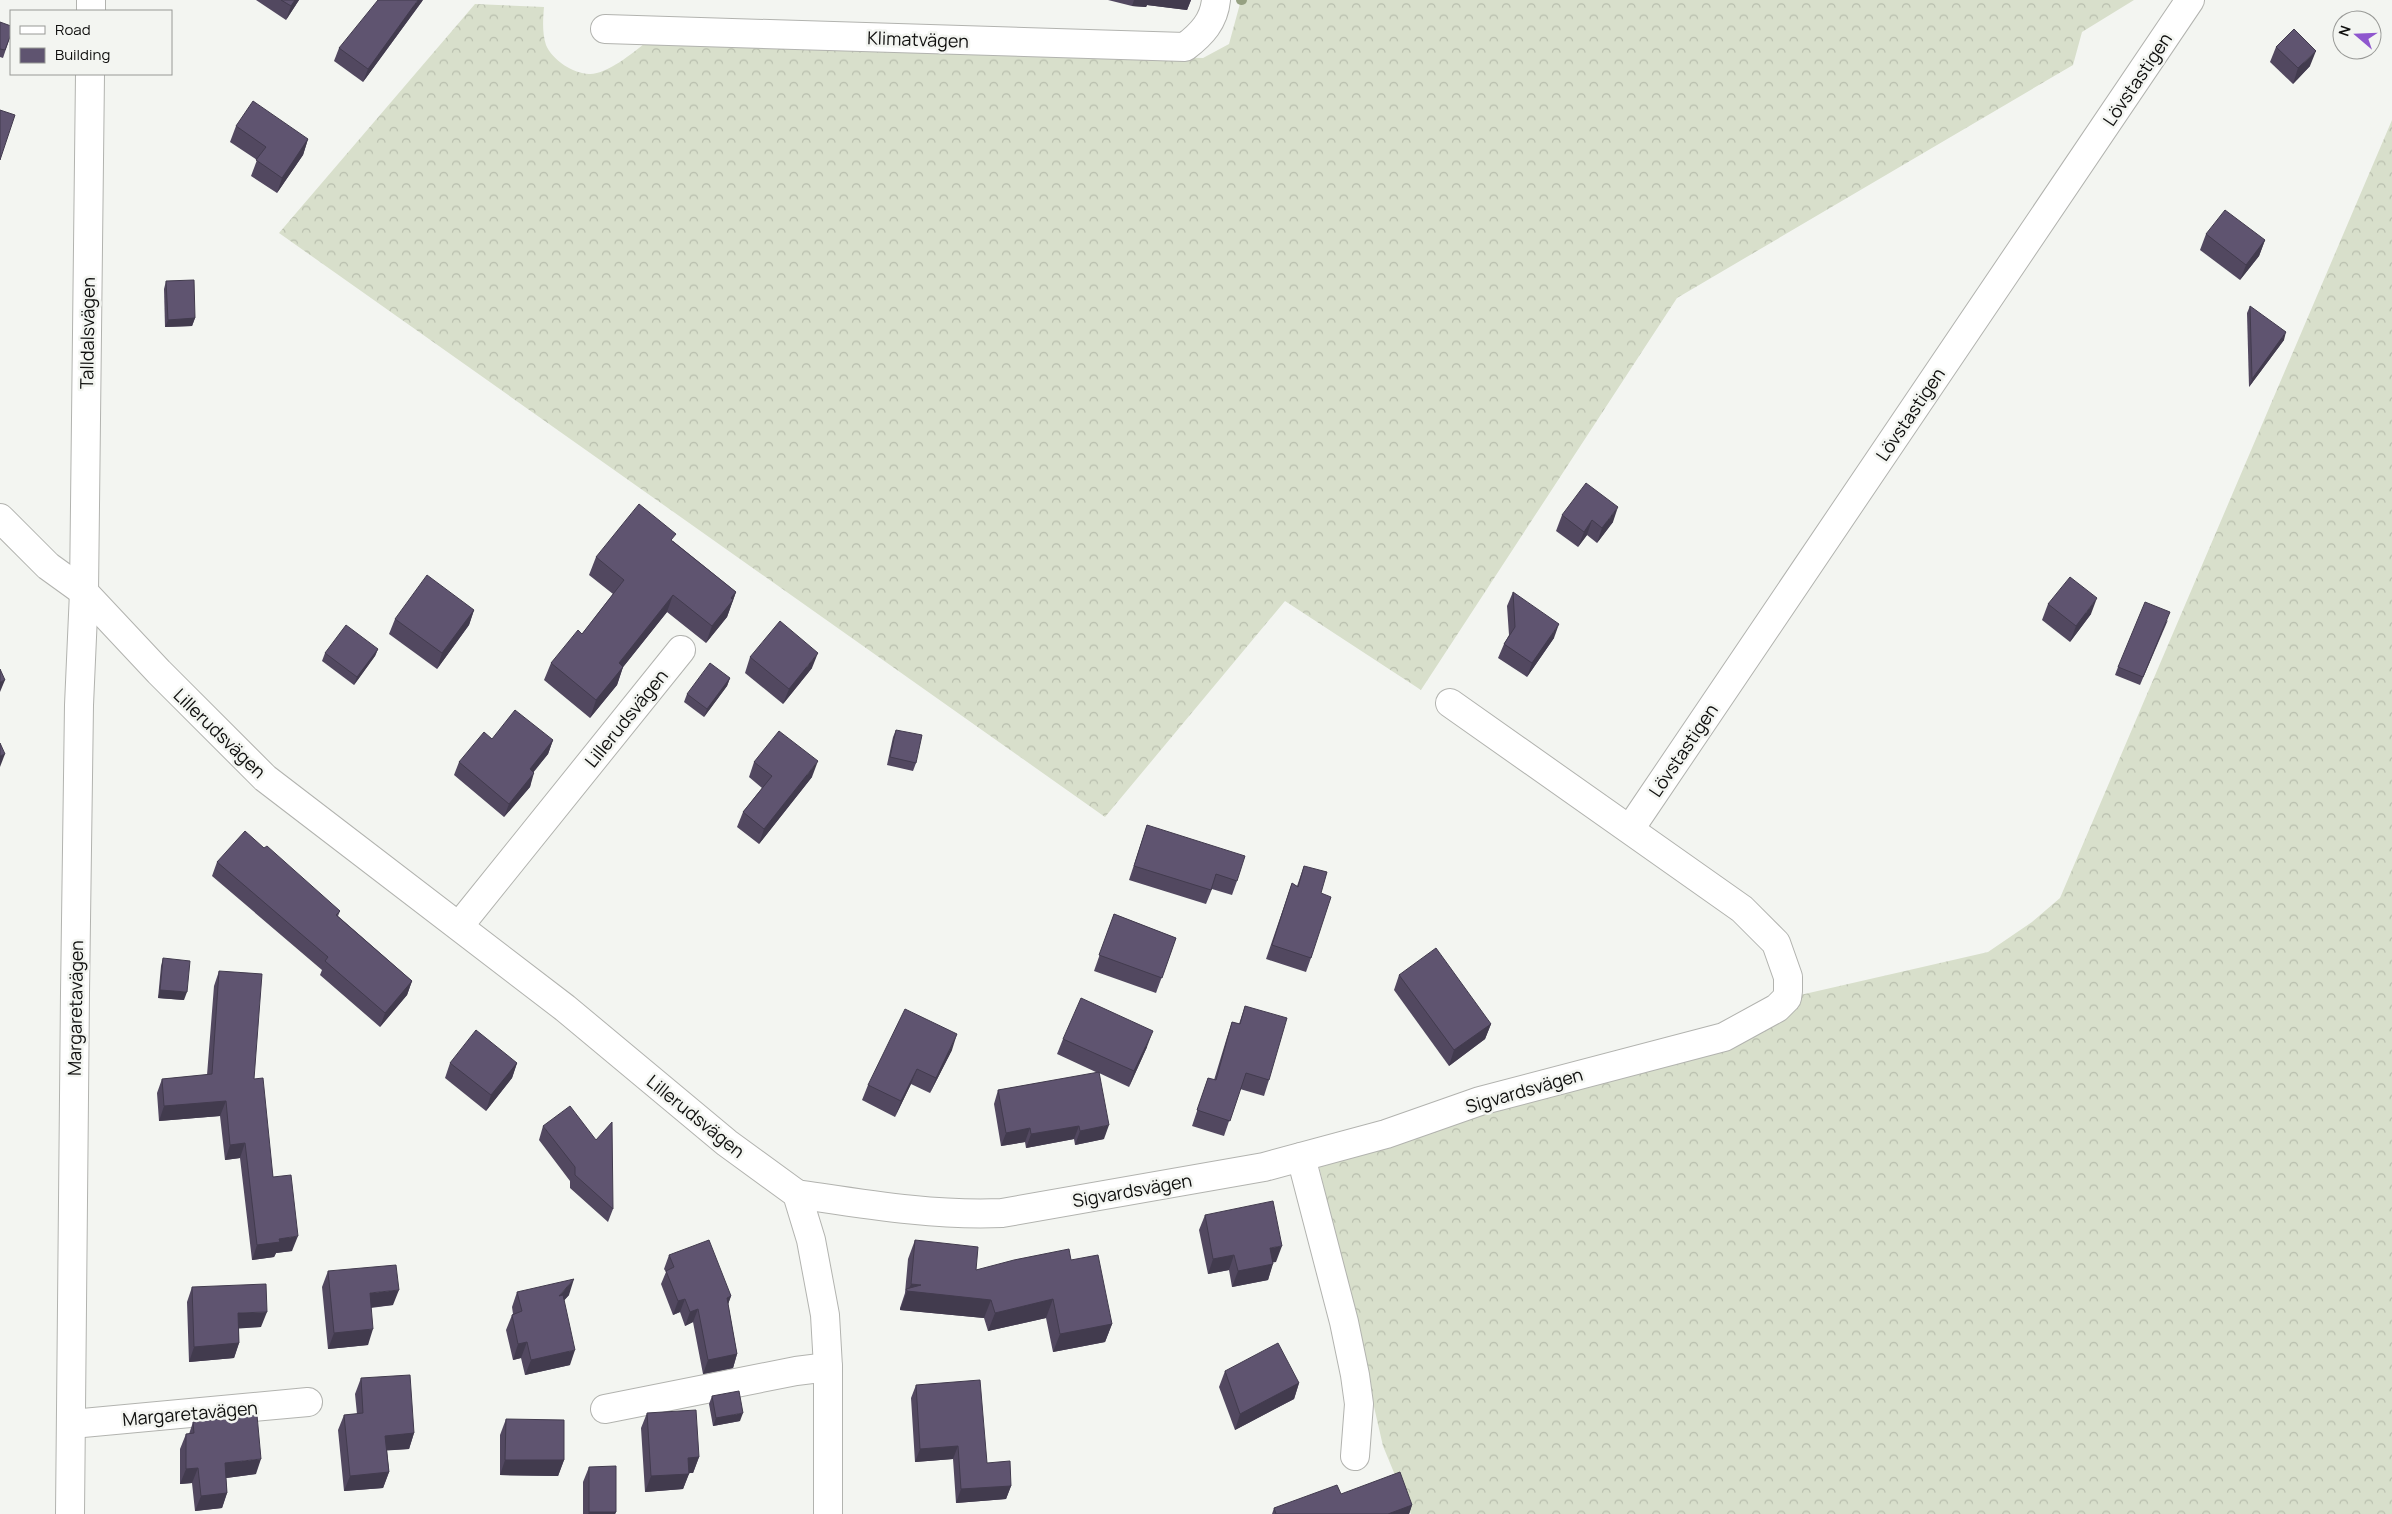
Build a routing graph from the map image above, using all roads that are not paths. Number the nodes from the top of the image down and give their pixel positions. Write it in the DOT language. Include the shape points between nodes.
graph roads {
  1 [pos="2190,0"];
  2 [pos="1216,7"];
  3 [pos="605,29"];
  4 [pos="90,75"];
  5 [pos="0,518"];
  6 [pos="84,592"];
  7 [pos="681,650"];
  8 [pos="1450,703"];
  9 [pos="1630,829"];
  10 [pos="459,926"];
  11 [pos="1301,1157"];
  12 [pos="797,1194"];
  13 [pos="828,1367"];
  14 [pos="308,1402"];
  15 [pos="605,1409"];
  16 [pos="72,1424"];
  17 [pos="1355,1456"];
  18 [pos="70,1514"];
  19 [pos="828,1514"];
  1 -- 9 [label="street, Lövstastigen"];
  2 -- 3 [label="street, Klimatvägen" via="1200,35 1185,47"];
  4 -- 6 [label="street, Talldalsvägen"];
  5 -- 6 [label="street, Lillerudsvägen" via="48,566"];
  6 -- 10 [label="street, Lillerudsvägen" via="265,778"];
  6 -- 16 [label="street, Margaretavägen" via="79,705"];
  7 -- 10 [label="street, Lillerudsvägen"];
  8 -- 9 [label="street, Sigvardsvägen"];
  9 -- 11 [label="street, Sigvardsvägen" via="1742,909 1776,943 1788,977 1784,1002 1724,1036 1490,1098 1386,1134"];
  10 -- 12 [label="street, Lillerudsvägen" via="565,1008 727,1143"];
  11 -- 12 [label="street, Sigvardsvägen" via="1264,1167 1002,1213 901,1209"];
  11 -- 17 [label="street" via="1355,1375 1359,1404"];
  12 -- 13 [label="street" via="820,1285"];
  13 -- 15 [label="street"];
  13 -- 19 [label="street"];
  14 -- 16 [label="street, Margaretavägen"];
  16 -- 18 [label="street, Margaretavägen"];
}
